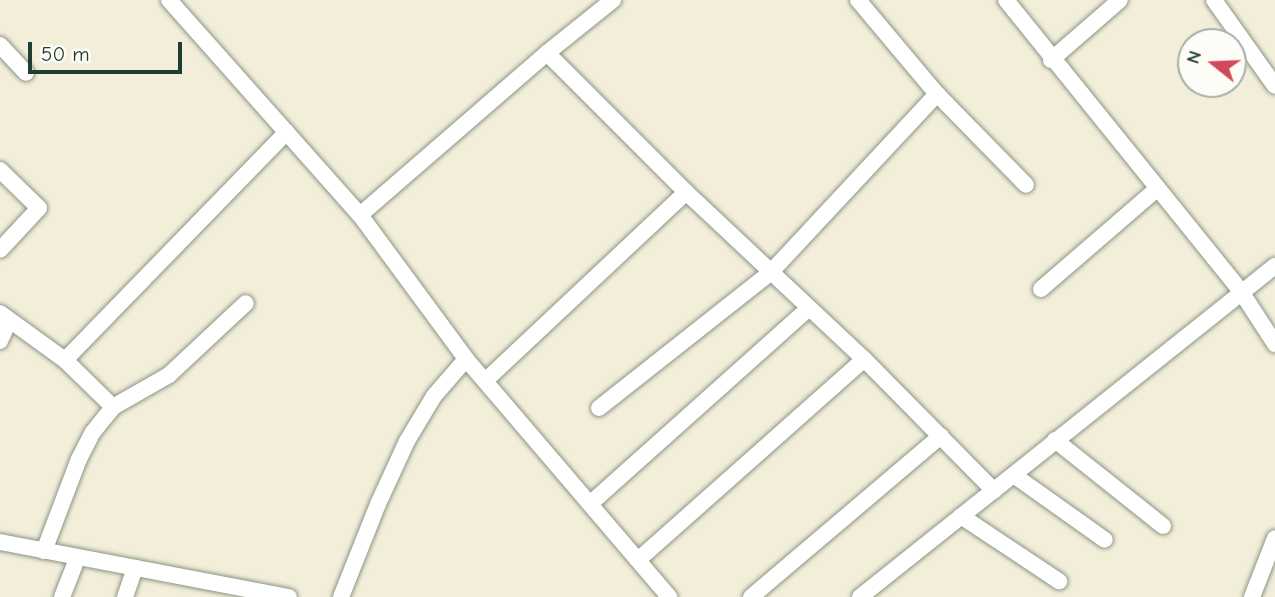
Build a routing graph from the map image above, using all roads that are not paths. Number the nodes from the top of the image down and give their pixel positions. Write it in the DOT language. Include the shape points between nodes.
graph roads {
  1 [pos="613,0"];
  2 [pos="858,0"];
  3 [pos="1006,0"];
  4 [pos="1120,0"];
  5 [pos="1214,0"];
  6 [pos="178,3"];
  7 [pos="0,45"];
  8 [pos="547,52"];
  9 [pos="1051,60"];
  10 [pos="26,73"];
  11 [pos="1275,86"];
  12 [pos="937,94"];
  13 [pos="287,132"];
  14 [pos="0,170"];
  15 [pos="1026,185"];
  16 [pos="1157,189"];
  17 [pos="686,192"];
  18 [pos="360,215"];
  19 [pos="0,250"];
  20 [pos="1275,266"];
  21 [pos="770,273"];
  22 [pos="1041,289"];
  23 [pos="1241,293"];
  24 [pos="246,303"];
  25 [pos="808,309"];
  26 [pos="5,317"];
  27 [pos="0,341"];
  28 [pos="1275,344"];
  29 [pos="466,359"];
  30 [pos="863,359"];
  31 [pos="65,360"];
  32 [pos="485,381"];
  33 [pos="113,407"];
  34 [pos="600,408"];
  35 [pos="941,436"];
  36 [pos="1055,440"];
  37 [pos="1015,476"];
  38 [pos="994,491"];
  39 [pos="591,503"];
  40 [pos="961,516"];
  41 [pos="1163,526"];
  42 [pos="1275,538"];
  43 [pos="1105,540"];
  44 [pos="0,542"];
  45 [pos="44,551"];
  46 [pos="76,559"];
  47 [pos="638,560"];
  48 [pos="135,568"];
  49 [pos="1059,582"];
  50 [pos="246,592"];
  51 [pos="62,597"];
  52 [pos="125,597"];
  53 [pos="289,597"];
  54 [pos="341,597"];
  55 [pos="669,597"];
  56 [pos="751,597"];
  57 [pos="860,597"];
  58 [pos="1252,597"];
  1 -- 8 [label="street"];
  2 -- 12 [label="street"];
  3 -- 9 [label="street"];
  4 -- 9 [label="street"];
  5 -- 11 [label="street"];
  6 -- 13 [label="street"];
  7 -- 10 [label="street"];
  8 -- 17 [label="street"];
  8 -- 18 [label="street"];
  9 -- 16 [label="street"];
  12 -- 15 [label="street"];
  12 -- 21 [label="street"];
  13 -- 18 [label="street"];
  13 -- 31 [label="street"];
  14 -- 19 [label="street" via="39,208"];
  16 -- 22 [label="street"];
  16 -- 23 [label="street"];
  17 -- 21 [label="street"];
  17 -- 32 [label="street"];
  18 -- 29 [label="street"];
  20 -- 23 [label="street"];
  21 -- 25 [label="street"];
  21 -- 34 [label="street"];
  23 -- 28 [label="street"];
  23 -- 36 [label="street"];
  24 -- 33 [label="street" via="169,375"];
  25 -- 30 [label="street"];
  25 -- 39 [label="street"];
  26 -- 27 [label="street"];
  26 -- 31 [label="street"];
  29 -- 32 [label="street"];
  29 -- 54 [label="street" via="434,396 407,441"];
  30 -- 35 [label="street"];
  30 -- 47 [label="street"];
  31 -- 33 [label="street"];
  32 -- 39 [label="street"];
  33 -- 45 [label="street" via="79,459"];
  35 -- 38 [label="street"];
  35 -- 56 [label="street"];
  36 -- 37 [label="street"];
  36 -- 41 [label="street"];
  37 -- 38 [label="street"];
  37 -- 43 [label="street"];
  38 -- 40 [label="street"];
  39 -- 47 [label="street"];
  40 -- 49 [label="street"];
  40 -- 57 [label="street"];
  42 -- 58 [label="street"];
  44 -- 45 [label="street"];
  45 -- 46 [label="street"];
  46 -- 48 [label="street"];
  46 -- 51 [label="street"];
  47 -- 55 [label="street"];
  48 -- 50 [label="street"];
  48 -- 52 [label="street"];
  50 -- 53 [label="street"];
}
